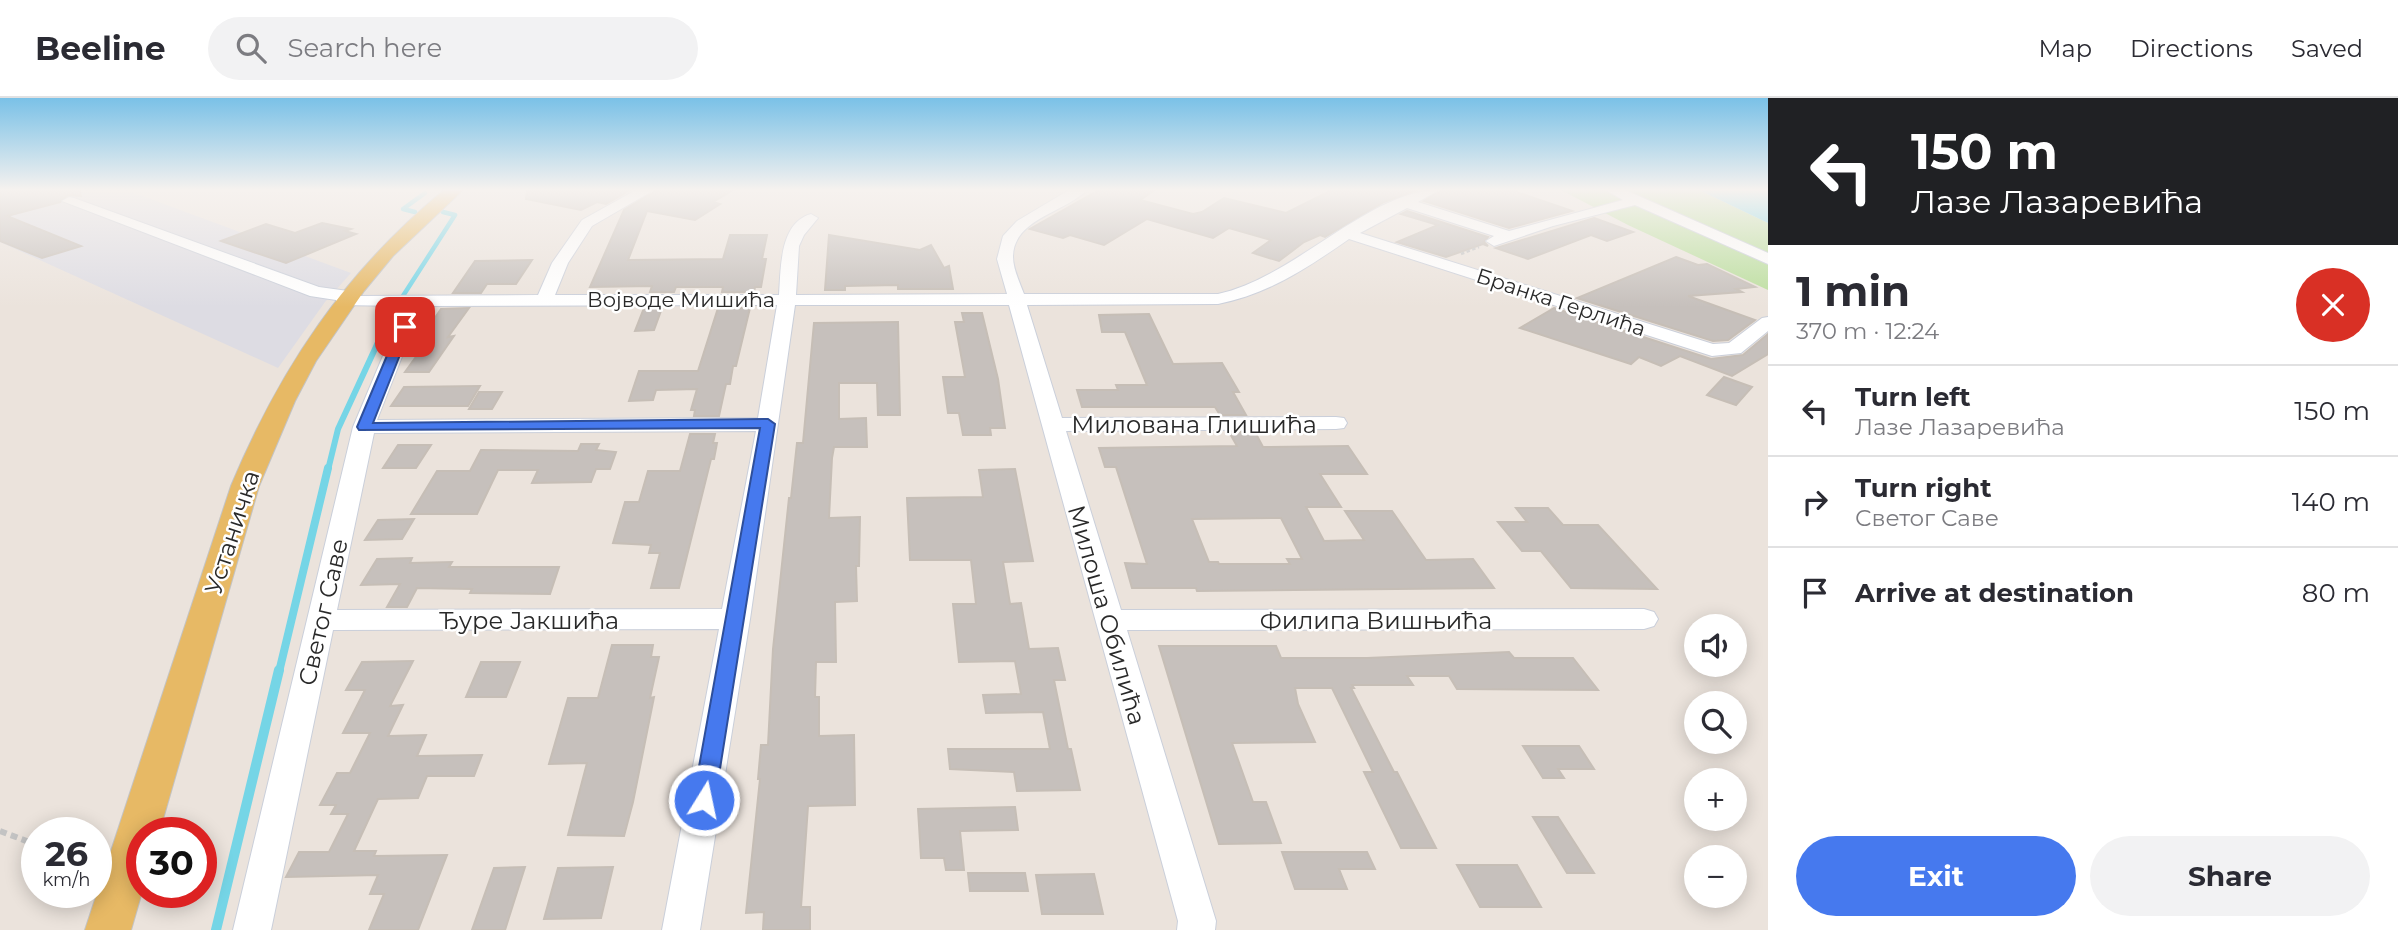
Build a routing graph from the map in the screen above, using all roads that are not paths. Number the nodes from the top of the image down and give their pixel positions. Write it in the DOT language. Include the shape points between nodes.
graph roads {
  1 [pos="145,229"];
  2 [pos="410,229"];
  3 [pos="583,229"];
  4 [pos="801,229"];
  5 [pos="1017,229"];
  6 [pos="1358,229"];
  7 [pos="1488,229"];
  8 [pos="1535,229"];
  9 [pos="1698,229"];
  10 [pos="1348,234"];
  11 [pos="1510,236"];
  12 [pos="1494,241"];
  13 [pos="1768,259"];
  14 [pos="346,298"];
  15 [pos="545,299"];
  16 [pos="787,299"];
  17 [pos="1018,299"];
  18 [pos="415,301"];
  19 [pos="1768,322"];
  20 [pos="1336,423"];
  21 [pos="768,424"];
  22 [pos="1053,425"];
  23 [pos="364,427"];
  24 [pos="736,619"];
  25 [pos="1644,619"];
  26 [pos="321,620"];
  27 [pos="1109,620"];
  28 [pos="108,930"];
  29 [pos="252,930"];
  30 [pos="681,930"];
  31 [pos="1196,930"];
  1 -- 14 [label="street, Војводе Мишића" via="317,292"];
  2 -- 14 [label="main road, Устаничка"];
  3 -- 15 [label="street" via="560,263"];
  4 -- 16 [label="street" via="791,246"];
  5 -- 17 [label="street, Милоша Обилића" via="1008,239 1005,259"];
  6 -- 10 [label="street, Војводе Мишића"];
  7 -- 11 [label="street"];
  8 -- 11 [label="street"];
  9 -- 13 [label="street"];
  10 -- 17 [label="street, Војводе Мишића" via="1267,284 1236,297"];
  10 -- 19 [label="street, Бранка Герлића" via="1712,350 1734,349"];
  11 -- 12 [label="street"];
  14 -- 18 [label="street, Војводе Мишића"];
  14 -- 28 [label="main road, Устаничка" via="293,379 245,486"];
  15 -- 16 [label="street, Војводе Мишића"];
  15 -- 18 [label="street, Војводе Мишића"];
  16 -- 17 [label="street, Војводе Мишића"];
  16 -- 21 [label="street"];
  17 -- 22 [label="street, Милоша Обилића"];
  18 -- 23 [label="street, Светог Саве"];
  20 -- 22 [label="street, Милована Глишића"];
  21 -- 23 [label="street"];
  21 -- 24 [label="street"];
  22 -- 27 [label="street, Милоша Обилића"];
  23 -- 26 [label="street, Светог Саве"];
  24 -- 26 [label="street, Ђуре Јакшића"];
  24 -- 30 [label="street"];
  25 -- 27 [label="street, Филипа Вишњића"];
  26 -- 29 [label="street, Светог Саве"];
  27 -- 31 [label="street, Милоша Обилића"];
}
